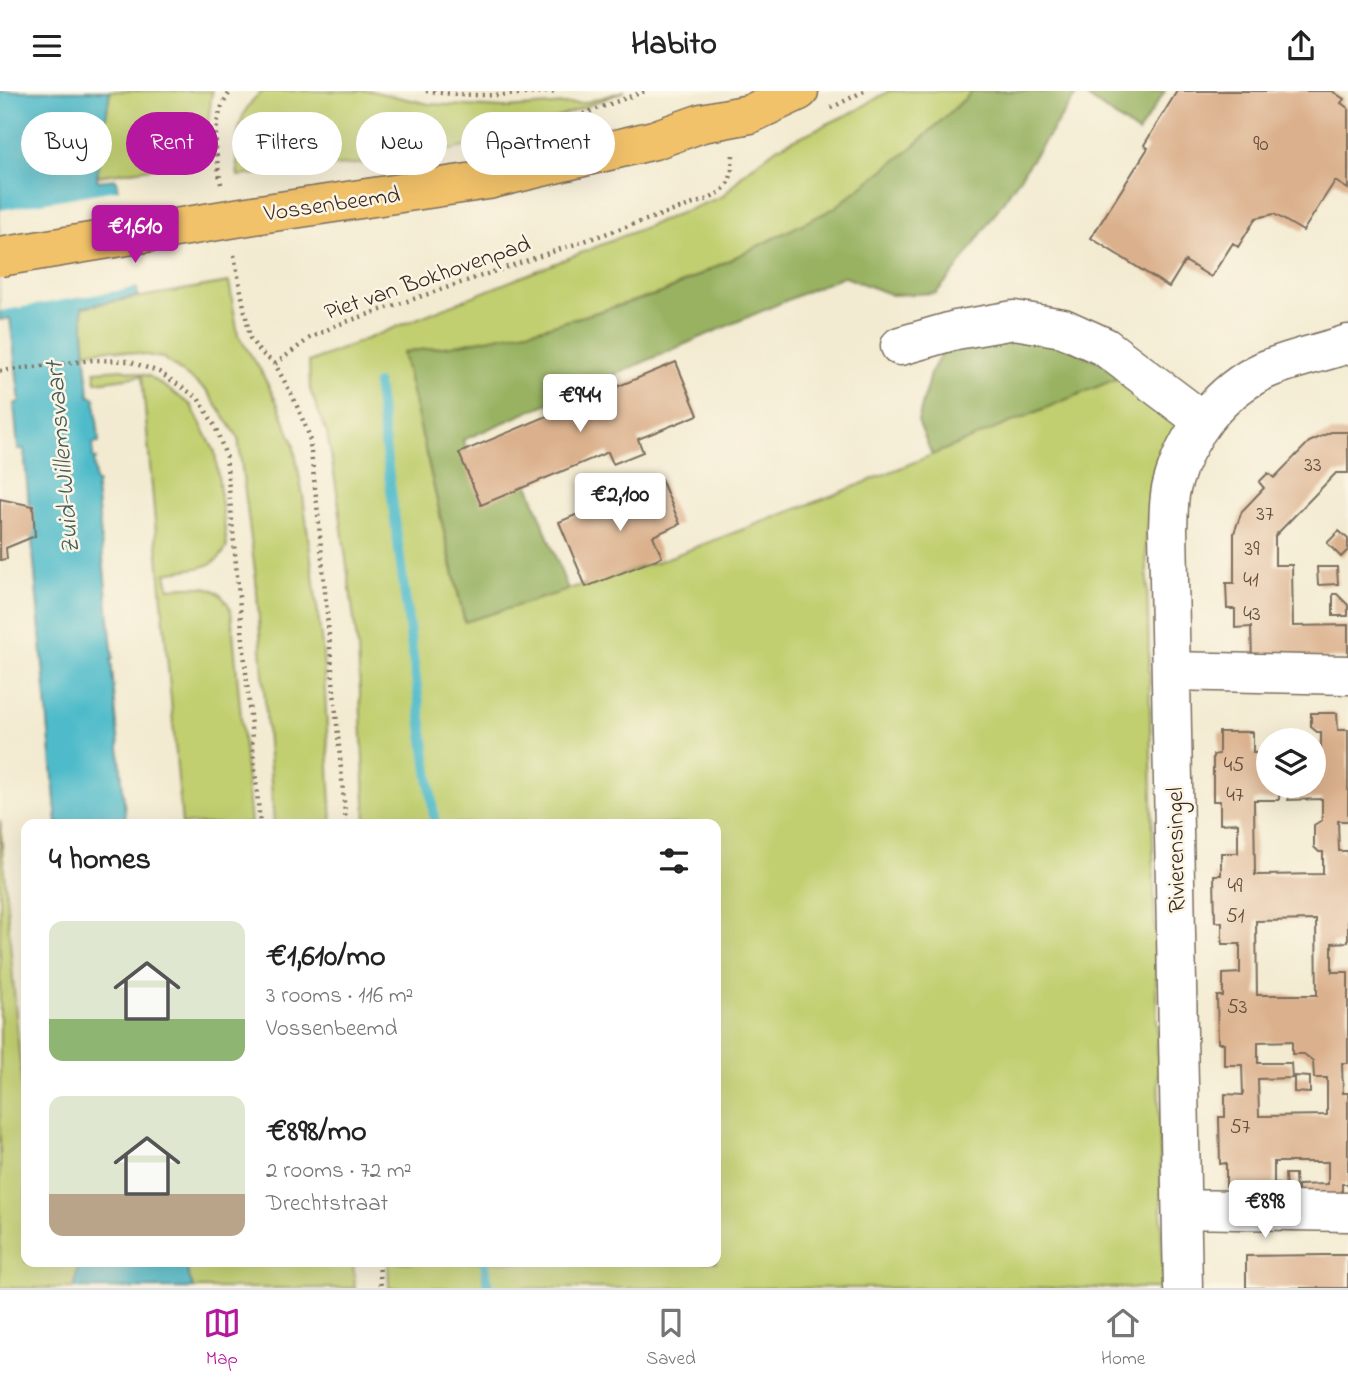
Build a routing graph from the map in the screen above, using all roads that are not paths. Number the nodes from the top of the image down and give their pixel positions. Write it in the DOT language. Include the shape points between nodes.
graph roads {
  1 [pos="736,91"];
  2 [pos="799,91"];
  3 [pos="702,123"];
  4 [pos="0,257"];
  5 [pos="1348,344"];
  6 [pos="900,346"];
  7 [pos="1203,421"];
  8 [pos="1171,671"];
  9 [pos="1348,675"];
  10 [pos="1183,1209"];
  11 [pos="1348,1212"];
  12 [pos="1183,1288"];
  1 -- 3 [label="main road, Vossenbeemd"];
  2 -- 3 [label="main road, Vossenbeemd" via="750,114"];
  3 -- 4 [label="main road, Vossenbeemd, bridge" via="488,180"];
  5 -- 7 [label="street, Rivierensingel" via="1264,370 1226,395"];
  6 -- 7 [label="street" via="1014,320 1063,328 1105,347"];
  7 -- 8 [label="street, Rivierensingel" via="1185,447 1171,487"];
  8 -- 9 [label="street"];
  8 -- 10 [label="street, Rivierensingel"];
  10 -- 11 [label="street"];
  10 -- 12 [label="street, Rivierensingel"];
}
